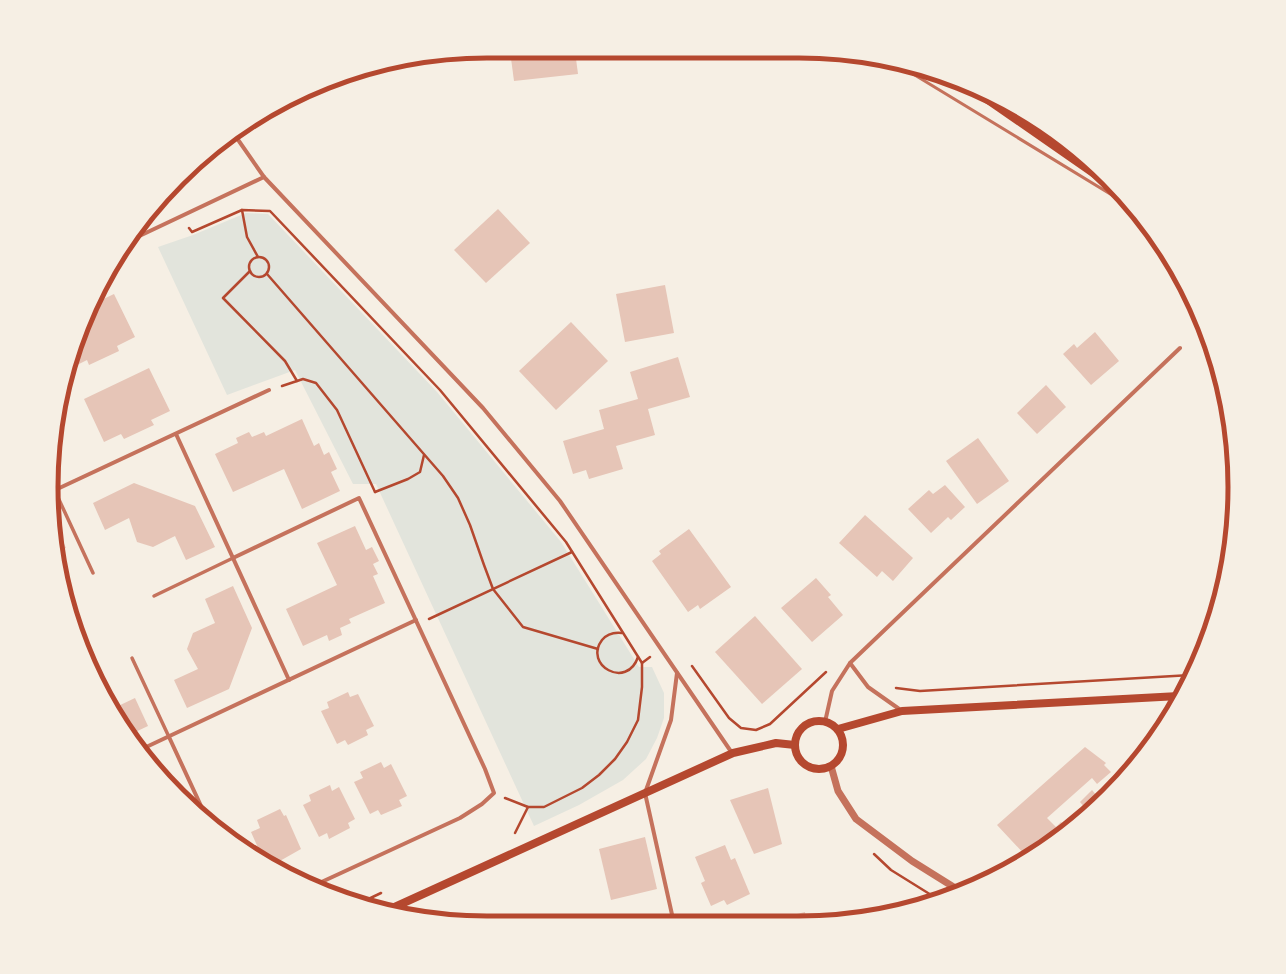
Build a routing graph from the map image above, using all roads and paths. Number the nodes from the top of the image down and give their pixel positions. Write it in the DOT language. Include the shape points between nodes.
graph roads {
  1 [pos="913,74"];
  2 [pos="1010,113"];
  3 [pos="237,139"];
  4 [pos="1068,153"];
  5 [pos="264,177"];
  6 [pos="1115,197"];
  7 [pos="242,210"];
  8 [pos="180,217"];
  9 [pos="140,236"];
  10 [pos="258,257"];
  11 [pos="250,271"];
  12 [pos="266,274"];
  13 [pos="1180,348"];
  14 [pos="296,381"];
  15 [pos="269,390"];
  16 [pos="176,434"];
  17 [pos="424,455"];
  18 [pos="58,488"];
  19 [pos="375,492"];
  20 [pos="359,498"];
  21 [pos="58,499"];
  22 [pos="572,552"];
  23 [pos="233,558"];
  24 [pos="93,573"];
  25 [pos="493,589"];
  26 [pos="154,596"];
  27 [pos="417,622"];
  28 [pos="622,633"];
  29 [pos="598,649"];
  30 [pos="661,649"];
  31 [pos="638,656"];
  32 [pos="132,658"];
  33 [pos="642,663"];
  34 [pos="850,663"];
  35 [pos="692,666"];
  36 [pos="677,673"];
  37 [pos="1185,675"];
  38 [pos="289,680"];
  39 [pos="893,688"];
  40 [pos="1174,696"];
  41 [pos="902,711"];
  42 [pos="825,722"];
  43 [pos="838,729"];
  44 [pos="169,736"];
  45 [pos="795,745"];
  46 [pos="146,747"];
  47 [pos="732,753"];
  48 [pos="831,766"];
  49 [pos="494,793"];
  50 [pos="645,793"];
  51 [pos="528,807"];
  52 [pos="202,808"];
  53 [pos="515,834"];
  54 [pos="321,882"];
  55 [pos="953,887"];
  56 [pos="388,890"];
  57 [pos="369,899"];
  58 [pos="396,906"];
  59 [pos="672,916"];
  1 -- 6 [label="lane"];
  2 -- 4 [label="highway"];
  3 -- 5 [label="street"];
  5 -- 8 [label="street"];
  5 -- 30 [label="street" via="488,414 560,501"];
  7 -- 8 [label="path" via="192,232"];
  7 -- 10 [label="path" via="247,237"];
  7 -- 22 [label="path" via="270,211 440,390"];
  8 -- 9 [label="street"];
  10 -- 11 [label="path" via="253,259"];
  10 -- 12 [label="path" via="268,262"];
  11 -- 12 [label="path" via="255,276"];
  11 -- 14 [label="path" via="223,298 285,361"];
  12 -- 17 [label="path"];
  13 -- 34 [label="street"];
  14 -- 15 [label="path"];
  14 -- 19 [label="path" via="303,379 316,383 337,410"];
  15 -- 16 [label="street"];
  16 -- 18 [label="street"];
  16 -- 23 [label="street"];
  17 -- 19 [label="path" via="420,472"];
  17 -- 25 [label="path" via="458,498"];
  19 -- 20 [label="path"];
  20 -- 23 [label="street"];
  20 -- 27 [label="street"];
  21 -- 24 [label="street"];
  22 -- 25 [label="path"];
  22 -- 28 [label="path"];
  23 -- 26 [label="street"];
  23 -- 38 [label="street"];
  25 -- 27 [label="path"];
  25 -- 29 [label="path" via="523,628"];
  27 -- 38 [label="street"];
  27 -- 49 [label="street"];
  28 -- 29 [label="path" via="616,632 604,638"];
  28 -- 31 [label="path"];
  29 -- 31 [label="path" via="603,667 614,673 632,668"];
  30 -- 33 [label="path"];
  30 -- 36 [label="street"];
  31 -- 33 [label="path"];
  32 -- 44 [label="street"];
  33 -- 51 [label="path" via="638,720 615,759 582,788 544,807"];
  34 -- 35 [label="path" via="831,668 770,724 756,730 741,728 729,718"];
  34 -- 41 [label="street" via="868,687"];
  34 -- 42 [label="street" via="832,691"];
  36 -- 47 [label="street"];
  36 -- 50 [label="street" via="671,720"];
  37 -- 39 [label="path" via="920,691"];
  38 -- 44 [label="street"];
  40 -- 41 [label="main road"];
  41 -- 43 [label="main road"];
  42 -- 43 [label="main road"];
  42 -- 45 [label="main road" via="811,722 805,726 796,738"];
  43 -- 48 [label="main road" via="844,742 843,749 837,762"];
  44 -- 46 [label="street"];
  44 -- 52 [label="street"];
  45 -- 47 [label="main road" via="776,743"];
  45 -- 48 [label="main road" via="799,758 810,768 825,769"];
  47 -- 50 [label="main road"];
  48 -- 55 [label="street" via="838,792 856,819"];
  49 -- 51 [label="path"];
  49 -- 54 [label="street" via="460,818"];
  50 -- 58 [label="main road"];
  50 -- 59 [label="street"];
  51 -- 53 [label="path"];
  56 -- 57 [label="path"];
}
